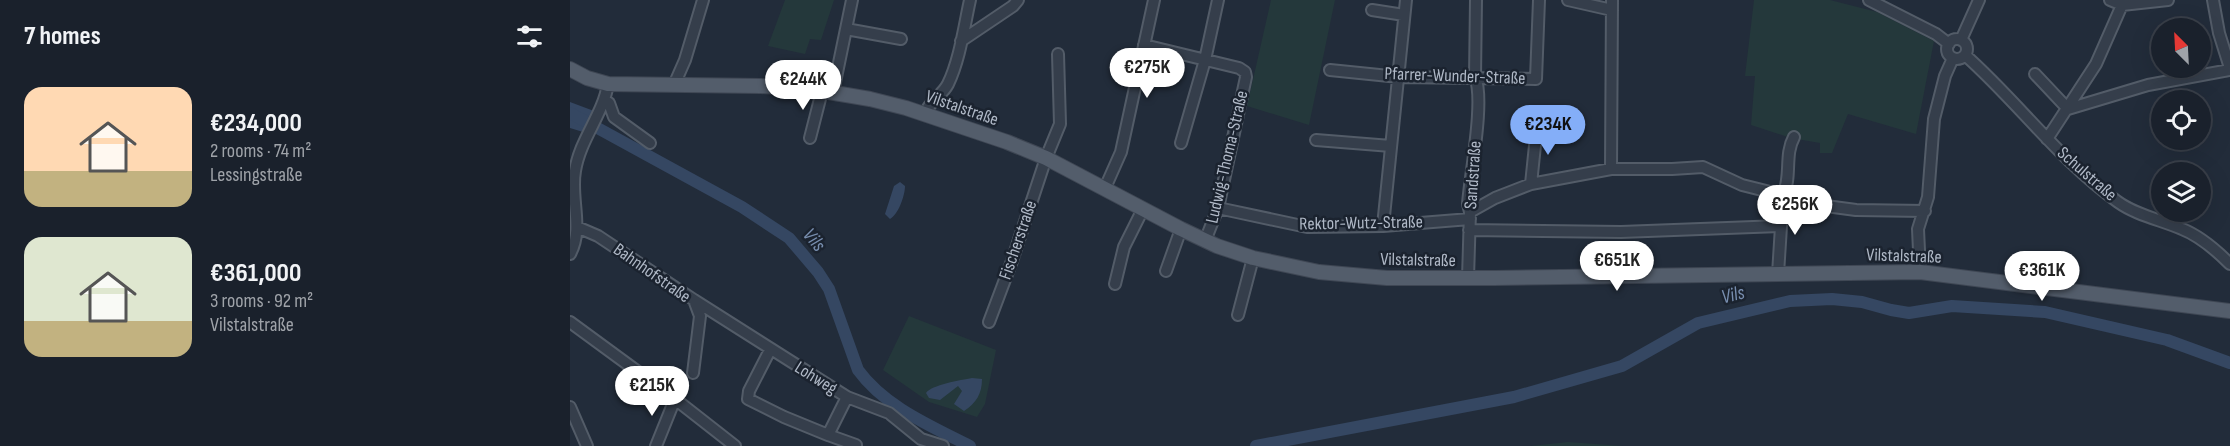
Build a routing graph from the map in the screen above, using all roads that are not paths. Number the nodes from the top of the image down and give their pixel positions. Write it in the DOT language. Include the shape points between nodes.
graph roads {
  1 [pos="703,0"];
  2 [pos="852,0"];
  3 [pos="970,0"];
  4 [pos="1018,0"];
  5 [pos="1154,0"];
  6 [pos="1218,0"];
  7 [pos="1406,0"];
  8 [pos="1476,0"];
  9 [pos="1539,0"];
  10 [pos="1568,0"];
  11 [pos="1979,0"];
  12 [pos="2110,0"];
  13 [pos="2168,0"];
  14 [pos="2213,0"];
  15 [pos="1874,1"];
  16 [pos="1612,5"];
  17 [pos="2122,5"];
  18 [pos="1372,10"];
  19 [pos="1404,15"];
  20 [pos="846,28"];
  21 [pos="901,39"];
  22 [pos="1961,39"];
  23 [pos="961,41"];
  24 [pos="1949,44"];
  25 [pos="1144,45"];
  26 [pos="1058,54"];
  27 [pos="1965,55"];
  28 [pos="1953,58"];
  29 [pos="1205,60"];
  30 [pos="570,69"];
  31 [pos="2230,69"];
  32 [pos="1330,70"];
  33 [pos="2035,74"];
  34 [pos="1399,77"];
  35 [pos="1475,77"];
  36 [pos="608,84"];
  37 [pos="674,85"];
  38 [pos="827,92"];
  39 [pos="604,104"];
  40 [pos="2068,109"];
  41 [pos="926,114"];
  42 [pos="1537,126"];
  43 [pos="1794,137"];
  44 [pos="810,138"];
  45 [pos="2047,139"];
  46 [pos="1316,140"];
  47 [pos="1181,142"];
  48 [pos="650,143"];
  49 [pos="1391,146"];
  50 [pos="1046,158"];
  51 [pos="1611,169"];
  52 [pos="1531,184"];
  53 [pos="1105,188"];
  54 [pos="572,190"];
  55 [pos="1783,195"];
  56 [pos="1218,208"];
  57 [pos="1143,209"];
  58 [pos="1925,211"];
  59 [pos="1470,220"];
  60 [pos="1383,226"];
  61 [pos="1781,226"];
  62 [pos="577,228"];
  63 [pos="1181,229"];
  64 [pos="1205,241"];
  65 [pos="570,254"];
  66 [pos="1253,258"];
  67 [pos="2230,264"];
  68 [pos="1166,272"];
  69 [pos="1920,272"];
  70 [pos="1778,274"];
  71 [pos="1468,278"];
  72 [pos="1115,284"];
  73 [pos="694,300"];
  74 [pos="2230,311"];
  75 [pos="1238,315"];
  76 [pos="570,322"];
  77 [pos="989,322"];
  78 [pos="770,350"];
  79 [pos="693,372"];
  80 [pos="847,398"];
  81 [pos="675,399"];
  82 [pos="570,407"];
  83 [pos="828,435"];
  84 [pos="856,445"];
  85 [pos="587,446"];
  86 [pos="656,446"];
  87 [pos="735,446"];
  88 [pos="943,446"];
  1 -- 37 [label="street"];
  2 -- 20 [label="street"];
  3 -- 23 [label="street"];
  4 -- 23 [label="street"];
  5 -- 25 [label="street"];
  6 -- 29 [label="street"];
  7 -- 19 [label="street"];
  8 -- 35 [label="street, Sandstraße"];
  9 -- 35 [label="street, Pfarrer-Wunder-Straße" via="1536,79"];
  10 -- 16 [label="street"];
  11 -- 22 [label="street"];
  12 -- 17 [label="street"];
  13 -- 17 [label="street"];
  14 -- 31 [label="street"];
  15 -- 24 [label="street"];
  16 -- 51 [label="street"];
  17 -- 40 [label="street" via="2097,64"];
  18 -- 19 [label="street"];
  19 -- 34 [label="street"];
  20 -- 21 [label="street"];
  20 -- 38 [label="street"];
  22 -- 24 [label="street"];
  22 -- 27 [label="street" via="1967,46"];
  23 -- 41 [label="street" via="948,86"];
  24 -- 28 [label="street" via="1947,50"];
  25 -- 29 [label="street"];
  25 -- 53 [label="street" via="1121,152"];
  26 -- 50 [label="street, Fischerstraße" via="1060,124"];
  27 -- 28 [label="street"];
  27 -- 45 [label="street, Schulstraße"];
  28 -- 58 [label="street" via="1934,119"];
  29 -- 47 [label="street"];
  29 -- 56 [label="street, Ludwig-Thoma-Straße" via="1245,72 1246,77"];
  30 -- 36 [label="main road, Vilstalstraße"];
  31 -- 40 [label="street" via="2148,85"];
  32 -- 34 [label="street, Pfarrer-Wunder-Straße"];
  33 -- 40 [label="street"];
  34 -- 35 [label="street, Pfarrer-Wunder-Straße"];
  34 -- 49 [label="street"];
  35 -- 59 [label="street, Sandstraße" via="1479,105 1468,204"];
  36 -- 37 [label="main road, Vilstalstraße"];
  36 -- 39 [label="street"];
  37 -- 38 [label="main road, Vilstalstraße"];
  38 -- 41 [label="main road, Vilstalstraße"];
  38 -- 44 [label="street"];
  39 -- 48 [label="street" via="609,104 614,117"];
  39 -- 54 [label="street" via="584,143"];
  40 -- 45 [label="street"];
  41 -- 50 [label="main road, Vilstalstraße"];
  42 -- 52 [label="street"];
  43 -- 55 [label="street"];
  45 -- 67 [label="street, Schulstraße" via="2120,204 2184,229"];
  46 -- 49 [label="street"];
  49 -- 60 [label="street"];
  50 -- 53 [label="main road, Vilstalstraße"];
  50 -- 77 [label="street, Fischerstraße"];
  51 -- 52 [label="street"];
  51 -- 55 [label="street" via="1703,166 1743,185"];
  52 -- 59 [label="street" via="1496,198"];
  53 -- 57 [label="main road, Vilstalstraße"];
  54 -- 62 [label="street"];
  55 -- 58 [label="street" via="1856,210"];
  55 -- 61 [label="street"];
  56 -- 60 [label="street, Rektor-Wutz-Straße" via="1307,227"];
  56 -- 64 [label="street, Ludwig-Thoma-Straße"];
  57 -- 63 [label="main road, Vilstalstraße"];
  57 -- 72 [label="street" via="1124,247"];
  58 -- 69 [label="street" via="1918,230"];
  59 -- 60 [label="street, Rektor-Wutz-Straße"];
  59 -- 61 [label="street, Rektor-Wutz-Straße" via="1621,232"];
  59 -- 71 [label="street, Sandstraße"];
  61 -- 70 [label="street"];
  62 -- 65 [label="street"];
  62 -- 73 [label="street, Bahnhofstraße" via="598,236"];
  63 -- 64 [label="main road, Vilstalstraße"];
  63 -- 68 [label="street"];
  64 -- 66 [label="main road, Vilstalstraße"];
  66 -- 71 [label="main road, Vilstalstraße" via="1355,276"];
  66 -- 75 [label="street"];
  69 -- 70 [label="main road, Vilstalstraße"];
  69 -- 74 [label="main road, Vilstalstraße"];
  70 -- 71 [label="main road, Vilstalstraße"];
  73 -- 78 [label="street, Lohweg"];
  73 -- 79 [label="street, Bahnhofstraße" via="700,316"];
  76 -- 81 [label="street"];
  78 -- 80 [label="street, Lohweg"];
  78 -- 83 [label="street" via="748,391 748,399"];
  80 -- 83 [label="street"];
  80 -- 88 [label="street, Lohweg" via="889,412 921,439"];
  81 -- 86 [label="street"];
  81 -- 87 [label="street"];
  82 -- 85 [label="street"];
  83 -- 84 [label="street"];
}
